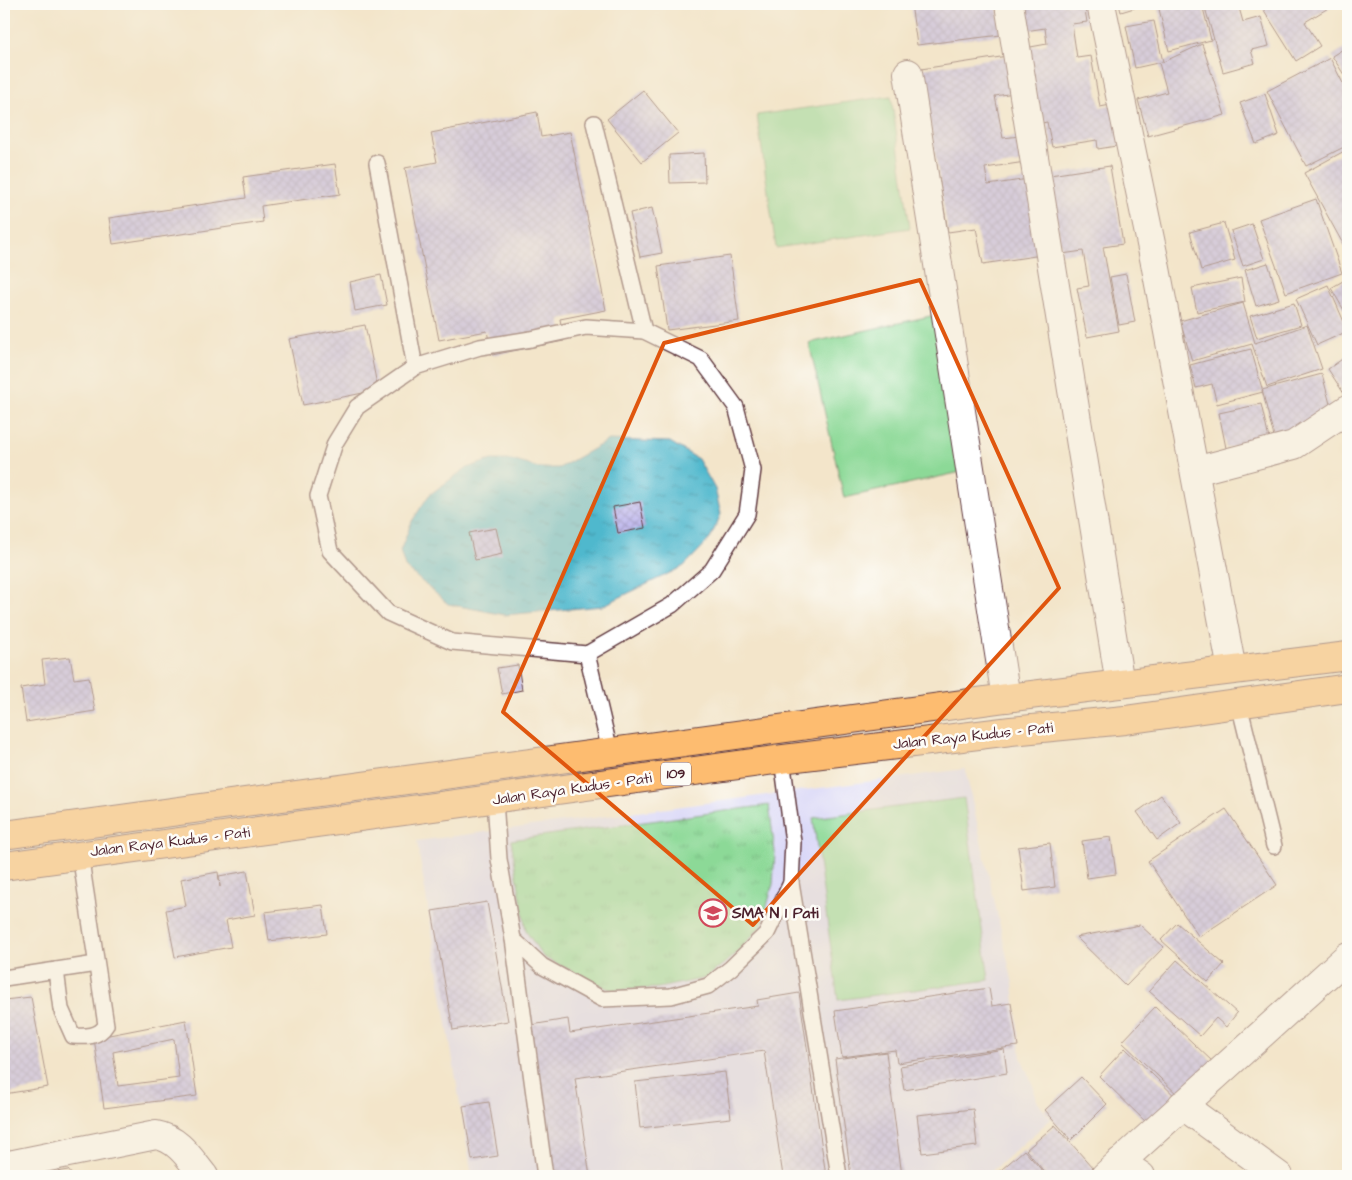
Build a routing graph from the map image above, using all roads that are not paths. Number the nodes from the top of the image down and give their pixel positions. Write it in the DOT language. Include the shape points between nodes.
graph roads {
  1 [pos="1009,4"];
  2 [pos="1101,4"];
  3 [pos="908,73"];
  4 [pos="594,123"];
  5 [pos="377,163"];
  6 [pos="644,331"];
  7 [pos="415,367"];
  8 [pos="1348,409"];
  9 [pos="1195,471"];
  10 [pos="588,654"];
  11 [pos="1348,656"];
  12 [pos="1232,670"];
  13 [pos="1120,684"];
  14 [pos="1348,688"];
  15 [pos="1006,698"];
  16 [pos="1239,704"];
  17 [pos="610,751"];
  18 [pos="782,759"];
  19 [pos="495,800"];
  20 [pos="4,834"];
  21 [pos="1274,846"];
  22 [pos="80,854"];
  23 [pos="4,866"];
  24 [pos="791,884"];
  25 [pos="514,939"];
  26 [pos="1348,956"];
  27 [pos="96,964"];
  28 [pos="56,970"];
  29 [pos="4,978"];
  30 [pos="1182,1105"];
  31 [pos="4,1166"];
  32 [pos="1122,1172"];
  33 [pos="204,1176"];
  34 [pos="544,1176"];
  35 [pos="839,1176"];
  36 [pos="1278,1176"];
  1 -- 13 [label="street"];
  2 -- 9 [label="street"];
  3 -- 15 [label="street"];
  4 -- 6 [label="lane"];
  5 -- 7 [label="lane"];
  6 -- 7 [label="lane" via="586,327 531,340 480,347"];
  6 -- 10 [label="lane" via="701,359 736,407 753,470 747,514 712,570 672,605"];
  7 -- 10 [label="lane" via="357,407 334,443 318,496 330,551 388,613 452,642"];
  8 -- 9 [label="street" via="1294,444"];
  9 -- 12 [label="street"];
  10 -- 17 [label="lane"];
  11 -- 12 [label="main road, Jalan Raya Kudus - Pati / 109"];
  12 -- 13 [label="main road, Jalan Raya Kudus - Pati / 109"];
  13 -- 15 [label="main road, Jalan Raya Kudus - Pati / 109"];
  14 -- 16 [label="main road, Jalan Raya Kudus - Pati / 109"];
  15 -- 17 [label="main road, Jalan Raya Kudus - Pati / 109"];
  16 -- 18 [label="main road, Jalan Raya Kudus - Pati / 109"];
  16 -- 21 [label="lane"];
  17 -- 20 [label="main road, Jalan Raya Kudus - Pati / 109"];
  18 -- 19 [label="main road, Jalan Raya Kudus - Pati / 109"];
  18 -- 24 [label="lane" via="793,842"];
  19 -- 22 [label="main road, Jalan Raya Kudus - Pati / 109"];
  19 -- 25 [label="lane" via="498,859"];
  22 -- 23 [label="main road, Jalan Raya Kudus - Pati / 109"];
  22 -- 27 [label="lane"];
  24 -- 25 [label="lane" via="767,933 731,968 708,986 670,996 602,999 542,966"];
  24 -- 35 [label="lane"];
  25 -- 34 [label="lane"];
  26 -- 30 [label="street"];
  27 -- 28 [label="lane"];
  27 -- 28 [label="lane" via="106,1025 102,1032 88,1037 73,1036 67,1027"];
  28 -- 29 [label="lane"];
  30 -- 32 [label="street"];
  30 -- 36 [label="street"];
  31 -- 33 [label="street" via="156,1135 168,1137 177,1144"];
}
